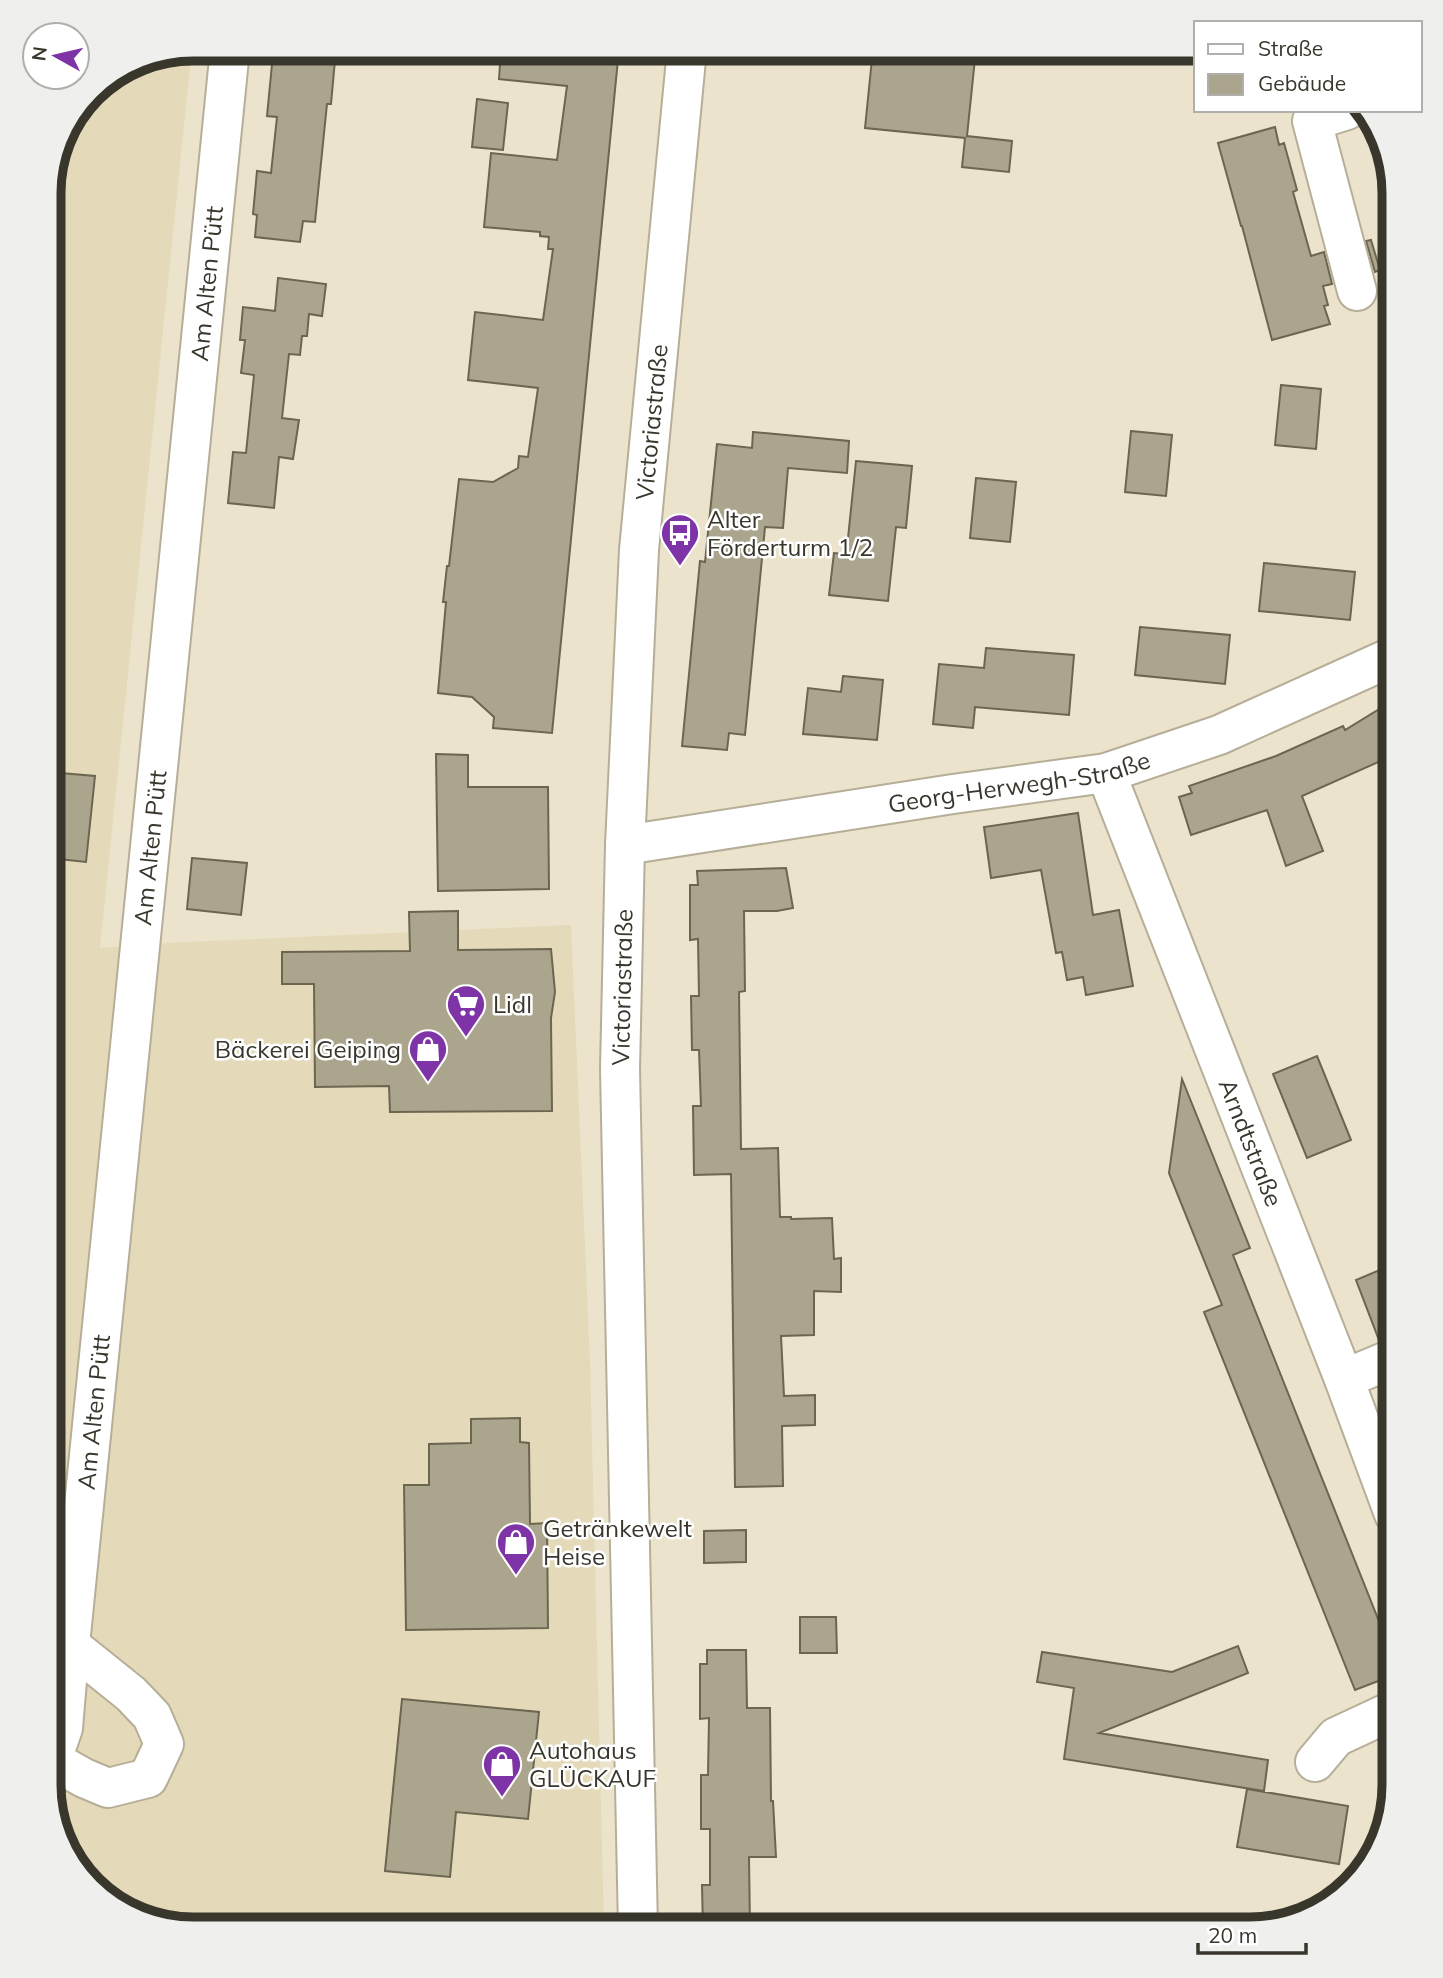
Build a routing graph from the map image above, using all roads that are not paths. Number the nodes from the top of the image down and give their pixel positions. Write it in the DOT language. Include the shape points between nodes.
graph roads {
  1 [pos="229,62"];
  2 [pos="686,62"];
  3 [pos="1341,112"];
  4 [pos="1357,291"];
  5 [pos="1382,661"];
  6 [pos="1106,773"];
  7 [pos="625,845"];
  8 [pos="1382,1363"];
  9 [pos="1344,1379"];
  10 [pos="1382,1482"];
  11 [pos="70,1645"];
  12 [pos="1382,1715"];
  13 [pos="61,1733"];
  14 [pos="1315,1762"];
  15 [pos="61,1768"];
  16 [pos="638,1916"];
  1 -- 11 [label="street, Am Alten Pütt"];
  2 -- 7 [label="street, Victoriastraße" via="639,550"];
  3 -- 4 [label="street" via="1312,121"];
  5 -- 6 [label="street, Georg-Herwegh-Straße" via="1219,735"];
  6 -- 7 [label="street, Georg-Herwegh-Straße"];
  6 -- 9 [label="street, Arndtstraße"];
  7 -- 16 [label="street, Victoriastraße" via="620,1069"];
  8 -- 9 [label="street"];
  9 -- 10 [label="street, Arndtstraße"];
  11 -- 13 [label="street, Am Alten Pütt"];
  11 -- 15 [label="street, Am Alten Pütt" via="152,1716 163,1744 148,1778 108,1788"];
  12 -- 14 [label="street" via="1335,1737"];
}
